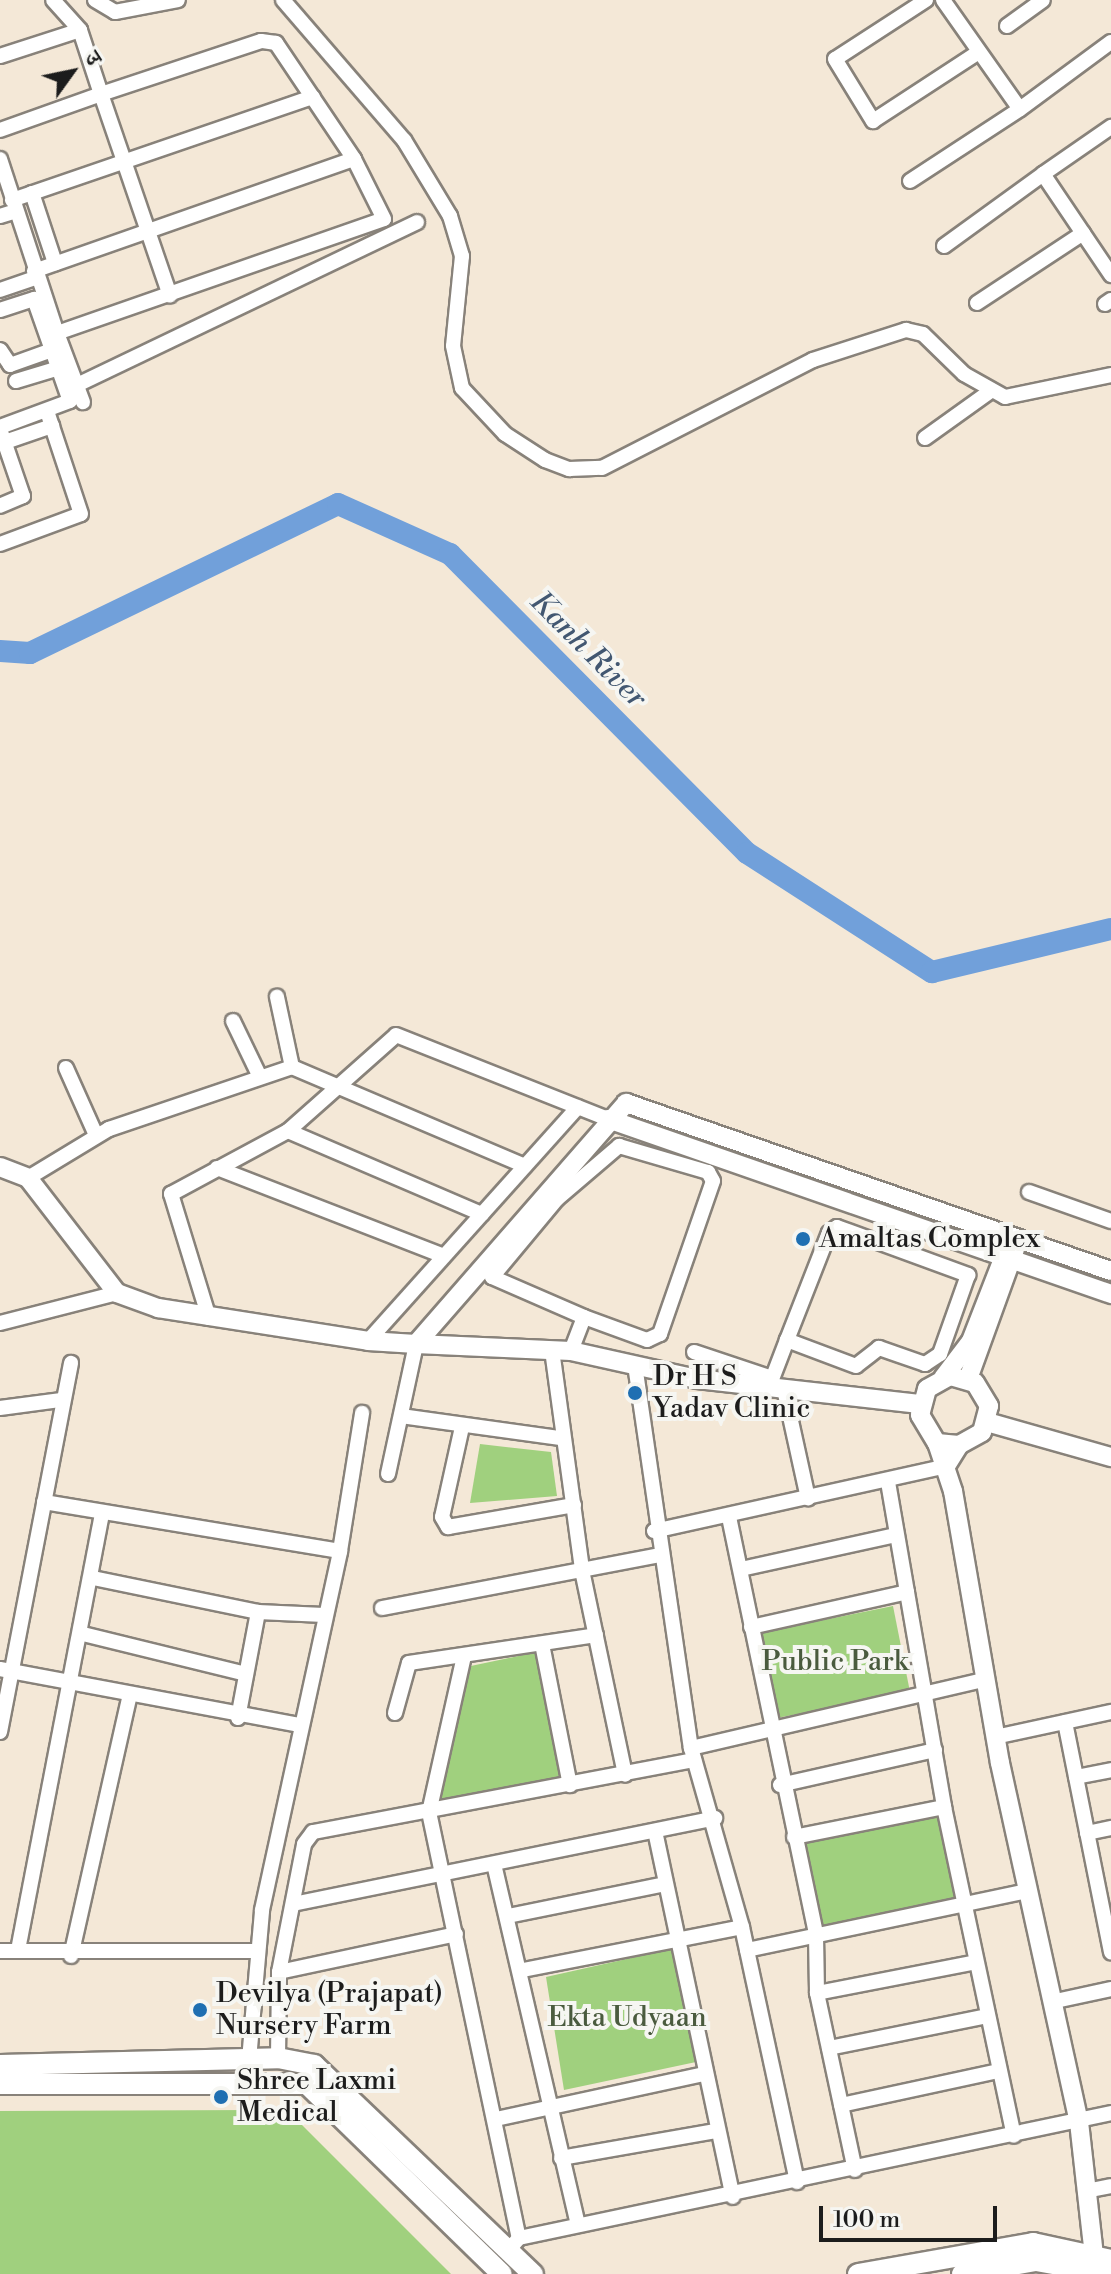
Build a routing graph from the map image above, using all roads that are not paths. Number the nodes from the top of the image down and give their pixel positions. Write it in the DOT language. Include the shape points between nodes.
graph roads {
  1 [pos="53,0"];
  2 [pos="95,0"];
  3 [pos="178,0"];
  4 [pos="283,0"];
  5 [pos="926,0"];
  6 [pos="943,0"];
  7 [pos="1043,0"];
  8 [pos="1007,26"];
  9 [pos="80,30"];
  10 [pos="1111,42"];
  11 [pos="979,52"];
  12 [pos="0,56"];
  13 [pos="101,94"];
  14 [pos="313,97"];
  15 [pos="1020,109"];
  16 [pos="1111,127"];
  17 [pos="0,130"];
  18 [pos="0,159"];
  19 [pos="354,159"];
  20 [pos="122,163"];
  21 [pos="1043,174"];
  22 [pos="910,181"];
  23 [pos="32,193"];
  24 [pos="14,205"];
  25 [pos="0,216"];
  26 [pos="384,219"];
  27 [pos="417,222"];
  28 [pos="146,231"];
  29 [pos="1083,233"];
  30 [pos="391,234"];
  31 [pos="944,246"];
  32 [pos="55,263"];
  33 [pos="36,274"];
  34 [pos="1111,275"];
  35 [pos="0,290"];
  36 [pos="170,295"];
  37 [pos="977,303"];
  38 [pos="0,310"];
  39 [pos="57,333"];
  40 [pos="0,350"];
  41 [pos="52,350"];
  42 [pos="10,365"];
  43 [pos="59,368"];
  44 [pos="1111,375"];
  45 [pos="16,381"];
  46 [pos="77,385"];
  47 [pos="0,387"];
  48 [pos="992,390"];
  49 [pos="83,402"];
  50 [pos="49,418"];
  51 [pos="2,433"];
  52 [pos="925,438"];
  53 [pos="0,506"];
  54 [pos="0,544"];
  55 [pos="277,997"];
  56 [pos="233,1021"];
  57 [pos="292,1067"];
  58 [pos="66,1068"];
  59 [pos="258,1073"];
  60 [pos="335,1088"];
  61 [pos="578,1107"];
  62 [pos="608,1119"];
  63 [pos="288,1131"];
  64 [pos="96,1135"];
  65 [pos="525,1166"];
  66 [pos="0,1167"];
  67 [pos="217,1168"];
  68 [pos="28,1178"];
  69 [pos="1029,1192"];
  70 [pos="482,1214"];
  71 [pos="1111,1221"];
  72 [pos="1015,1238"];
  73 [pos="444,1256"];
  74 [pos="1007,1258"];
  75 [pos="1111,1271"];
  76 [pos="117,1293"];
  77 [pos="1111,1294"];
  78 [pos="584,1317"];
  79 [pos="209,1318"];
  80 [pos="0,1323"];
  81 [pos="787,1340"];
  82 [pos="368,1341"];
  83 [pos="416,1344"];
  84 [pos="552,1350"];
  85 [pos="571,1351"];
  86 [pos="694,1352"];
  87 [pos="71,1363"];
  88 [pos="635,1365"];
  89 [pos="943,1378"];
  90 [pos="968,1379"];
  91 [pos="775,1384"];
  92 [pos="61,1400"];
  93 [pos="920,1404"];
  94 [pos="0,1408"];
  95 [pos="362,1413"];
  96 [pos="401,1416"];
  97 [pos="987,1422"];
  98 [pos="462,1427"];
  99 [pos="560,1438"];
  100 [pos="937,1443"];
  101 [pos="959,1445"];
  102 [pos="1111,1457"];
  103 [pos="946,1466"];
  104 [pos="388,1474"];
  105 [pos="888,1482"];
  106 [pos="808,1498"];
  107 [pos="44,1502"];
  108 [pos="574,1505"];
  109 [pos="102,1515"];
  110 [pos="729,1517"];
  111 [pos="654,1531"];
  112 [pos="896,1535"];
  113 [pos="340,1551"];
  114 [pos="659,1555"];
  115 [pos="741,1569"];
  116 [pos="583,1575"];
  117 [pos="93,1578"];
  118 [pos="907,1592"];
  119 [pos="382,1608"];
  120 [pos="258,1612"];
  121 [pos="324,1615"];
  122 [pos="751,1627"];
  123 [pos="83,1634"];
  124 [pos="596,1635"];
  125 [pos="542,1644"];
  126 [pos="464,1656"];
  127 [pos="6,1671"];
  128 [pos="246,1674"];
  129 [pos="984,1680"];
  130 [pos="72,1682"];
  131 [pos="924,1694"];
  132 [pos="130,1695"];
  133 [pos="1111,1712"];
  134 [pos="395,1713"];
  135 [pos="238,1718"];
  136 [pos="1065,1722"];
  137 [pos="299,1725"];
  138 [pos="769,1728"];
  139 [pos="0,1732"];
  140 [pos="995,1737"];
  141 [pos="935,1750"];
  142 [pos="692,1754"];
  143 [pos="1111,1770"];
  144 [pos="625,1775"];
  145 [pos="1076,1777"];
  146 [pos="570,1785"];
  147 [pos="780,1785"];
  148 [pos="944,1807"];
  149 [pos="429,1812"];
  150 [pos="715,1818"];
  151 [pos="1111,1828"];
  152 [pos="655,1831"];
  153 [pos="1087,1833"];
  154 [pos="794,1837"];
  155 [pos="494,1864"];
  156 [pos="443,1873"];
  157 [pos="665,1884"];
  158 [pos="1104,1886"];
  159 [pos="1028,1891"];
  160 [pos="293,1904"];
  161 [pos="964,1907"];
  162 [pos="508,1916"];
  163 [pos="742,1927"];
  164 [pos="456,1934"];
  165 [pos="816,1935"];
  166 [pos="679,1938"];
  167 [pos="18,1950"];
  168 [pos="747,1950"];
  169 [pos="0,1951"];
  170 [pos="257,1951"];
  171 [pos="1111,1952"];
  172 [pos="71,1956"];
  173 [pos="976,1962"];
  174 [pos="523,1970"];
  175 [pos="279,1972"];
  176 [pos="1111,1989"];
  177 [pos="817,1993"];
  178 [pos="1051,2002"];
  179 [pos="987,2016"];
  180 [pos="829,2048"];
  181 [pos="278,2058"];
  182 [pos="249,2060"];
  183 [pos="0,2065"];
  184 [pos="998,2071"];
  185 [pos="705,2074"];
  186 [pos="0,2084"];
  187 [pos="841,2105"];
  188 [pos="555,2107"];
  189 [pos="1111,2113"];
  190 [pos="496,2119"];
  191 [pos="1079,2122"];
  192 [pos="716,2131"];
  193 [pos="1014,2136"];
  194 [pos="561,2158"];
  195 [pos="855,2170"];
  196 [pos="797,2182"];
  197 [pos="1111,2186"];
  198 [pos="1091,2190"];
  199 [pos="733,2197"];
  200 [pos="578,2224"];
  201 [pos="514,2244"];
  202 [pos="1102,2257"];
  203 [pos="502,2274"];
  204 [pos="533,2274"];
  205 [pos="858,2274"];
  206 [pos="962,2274"];
  207 [pos="1109,2274"];
  1 -- 9 [label="street"];
  2 -- 3 [label="street" via="115,12"];
  4 -- 48 [label="street" via="404,140 450,216 462,256 453,346 462,388 505,434 545,460 569,469 602,468 813,360 906,330 923,334"];
  5 -- 11 [label="street" via="835,59 873,121"];
  6 -- 11 [label="street"];
  7 -- 8 [label="street"];
  9 -- 12 [label="street"];
  9 -- 13 [label="street"];
  10 -- 15 [label="street"];
  11 -- 15 [label="street"];
  13 -- 14 [label="street" via="269,41 283,49"];
  13 -- 17 [label="street"];
  13 -- 20 [label="street"];
  14 -- 19 [label="street"];
  14 -- 20 [label="street"];
  15 -- 22 [label="street"];
  16 -- 21 [label="street"];
  18 -- 24 [label="street"];
  19 -- 26 [label="street"];
  19 -- 28 [label="street"];
  20 -- 23 [label="street"];
  20 -- 28 [label="street"];
  21 -- 29 [label="street"];
  21 -- 31 [label="street"];
  23 -- 24 [label="street"];
  23 -- 32 [label="street"];
  24 -- 25 [label="street"];
  24 -- 33 [label="street"];
  26 -- 30 [label="street"];
  26 -- 36 [label="street"];
  27 -- 30 [label="street"];
  28 -- 32 [label="street"];
  28 -- 36 [label="street"];
  29 -- 34 [label="street"];
  29 -- 37 [label="street"];
  30 -- 46 [label="street"];
  32 -- 33 [label="street"];
  33 -- 35 [label="street"];
  33 -- 39 [label="street"];
  36 -- 39 [label="street"];
  38 -- 41 [label="street" via="34,299"];
  39 -- 46 [label="street"];
  40 -- 42 [label="street"];
  41 -- 42 [label="street"];
  41 -- 43 [label="street"];
  42 -- 45 [label="street"];
  43 -- 45 [label="street"];
  43 -- 50 [label="street" via="70,401"];
  44 -- 48 [label="street" via="1022,398"];
  45 -- 47 [label="street"];
  46 -- 49 [label="street"];
  48 -- 52 [label="street"];
  50 -- 51 [label="street"];
  50 -- 54 [label="street" via="81,514"];
  51 -- 53 [label="street" via="23,496"];
  55 -- 57 [label="street"];
  56 -- 59 [label="street"];
  57 -- 59 [label="street"];
  57 -- 60 [label="street"];
  58 -- 64 [label="street"];
  59 -- 64 [label="street"];
  60 -- 61 [label="street" via="403,1035"];
  60 -- 63 [label="street"];
  60 -- 65 [label="street"];
  61 -- 62 [label="street"];
  61 -- 65 [label="street"];
  62 -- 72 [label="street" via="630,1103"];
  62 -- 74 [label="street"];
  62 -- 83 [label="street"];
  63 -- 67 [label="street"];
  63 -- 70 [label="street"];
  64 -- 68 [label="street"];
  65 -- 70 [label="street"];
  66 -- 68 [label="street"];
  67 -- 73 [label="street"];
  67 -- 79 [label="street" via="170,1197"];
  68 -- 76 [label="street"];
  69 -- 71 [label="street"];
  70 -- 73 [label="street"];
  72 -- 74 [label="street"];
  72 -- 75 [label="street"];
  73 -- 82 [label="street"];
  74 -- 77 [label="street"];
  74 -- 89 [label="street" via="971,1341"];
  74 -- 90 [label="street"];
  76 -- 79 [label="street"];
  76 -- 80 [label="street"];
  78 -- 78 [label="street" via="492,1277 557,1199 619,1146 708,1172 713,1181 660,1334 647,1340"];
  78 -- 85 [label="street"];
  79 -- 82 [label="street"];
  81 -- 81 [label="street" via="837,1227 968,1275 940,1354 925,1364 879,1348 856,1366"];
  81 -- 91 [label="street"];
  82 -- 83 [label="street"];
  83 -- 84 [label="street"];
  83 -- 96 [label="street"];
  84 -- 85 [label="street"];
  84 -- 99 [label="street"];
  85 -- 88 [label="street"];
  86 -- 91 [label="street"];
  87 -- 92 [label="street"];
  88 -- 91 [label="street"];
  88 -- 111 [label="street"];
  89 -- 90 [label="street"];
  89 -- 93 [label="street"];
  90 -- 97 [label="street" via="984,1393"];
  91 -- 93 [label="street"];
  91 -- 106 [label="street"];
  92 -- 94 [label="street"];
  92 -- 107 [label="street"];
  93 -- 100 [label="street"];
  95 -- 113 [label="street"];
  96 -- 98 [label="street"];
  96 -- 104 [label="street"];
  97 -- 101 [label="street"];
  97 -- 102 [label="street"];
  98 -- 99 [label="street"];
  98 -- 108 [label="street" via="442,1517 448,1527"];
  99 -- 108 [label="street"];
  100 -- 101 [label="street"];
  100 -- 103 [label="street"];
  101 -- 103 [label="street"];
  103 -- 105 [label="street"];
  103 -- 129 [label="street"];
  105 -- 106 [label="street"];
  105 -- 112 [label="street"];
  106 -- 110 [label="street"];
  107 -- 109 [label="street"];
  107 -- 127 [label="street"];
  108 -- 116 [label="street"];
  109 -- 113 [label="street"];
  109 -- 117 [label="street"];
  110 -- 111 [label="street"];
  110 -- 115 [label="street"];
  111 -- 114 [label="street"];
  112 -- 115 [label="street"];
  112 -- 118 [label="street"];
  113 -- 121 [label="street"];
  114 -- 116 [label="street"];
  114 -- 142 [label="street"];
  115 -- 122 [label="street"];
  116 -- 119 [label="street"];
  116 -- 124 [label="street"];
  117 -- 120 [label="street"];
  117 -- 123 [label="street"];
  118 -- 122 [label="street"];
  118 -- 131 [label="street"];
  120 -- 121 [label="street"];
  120 -- 128 [label="street"];
  121 -- 137 [label="street"];
  122 -- 138 [label="street"];
  123 -- 128 [label="street"];
  123 -- 130 [label="street"];
  124 -- 125 [label="street"];
  124 -- 144 [label="street"];
  125 -- 126 [label="street"];
  125 -- 146 [label="street"];
  126 -- 134 [label="street" via="409,1663"];
  126 -- 149 [label="street"];
  127 -- 130 [label="street"];
  127 -- 139 [label="street"];
  128 -- 135 [label="street"];
  129 -- 131 [label="street"];
  129 -- 140 [label="street"];
  130 -- 132 [label="street"];
  130 -- 167 [label="street"];
  131 -- 138 [label="street"];
  131 -- 141 [label="street"];
  132 -- 135 [label="street"];
  132 -- 172 [label="street"];
  133 -- 136 [label="street"];
  135 -- 137 [label="street"];
  136 -- 140 [label="street"];
  136 -- 145 [label="street"];
  137 -- 170 [label="street"];
  138 -- 142 [label="street"];
  138 -- 147 [label="street"];
  140 -- 159 [label="street"];
  141 -- 147 [label="street"];
  141 -- 148 [label="street"];
  142 -- 144 [label="street"];
  142 -- 150 [label="street"];
  143 -- 145 [label="street"];
  144 -- 146 [label="street"];
  145 -- 153 [label="street"];
  146 -- 149 [label="street"];
  147 -- 154 [label="street"];
  148 -- 154 [label="street"];
  148 -- 161 [label="street"];
  149 -- 156 [label="street"];
  149 -- 160 [label="street" via="313,1832 304,1844"];
  150 -- 152 [label="street"];
  150 -- 163 [label="street"];
  151 -- 153 [label="street"];
  152 -- 155 [label="street"];
  152 -- 157 [label="street"];
  153 -- 158 [label="street"];
  154 -- 165 [label="street"];
  155 -- 156 [label="street"];
  155 -- 162 [label="street"];
  156 -- 160 [label="street"];
  156 -- 164 [label="street"];
  157 -- 162 [label="street"];
  157 -- 166 [label="street"];
  158 -- 171 [label="street"];
  159 -- 161 [label="street"];
  159 -- 178 [label="street"];
  160 -- 175 [label="street"];
  161 -- 165 [label="street"];
  161 -- 173 [label="street"];
  162 -- 174 [label="street"];
  163 -- 166 [label="street"];
  163 -- 168 [label="street"];
  164 -- 175 [label="street"];
  164 -- 190 [label="street"];
  165 -- 168 [label="street"];
  165 -- 177 [label="street"];
  166 -- 174 [label="street"];
  166 -- 185 [label="street"];
  167 -- 169 [label="street"];
  167 -- 172 [label="street"];
  168 -- 196 [label="street"];
  170 -- 172 [label="street"];
  170 -- 182 [label="street"];
  173 -- 177 [label="street"];
  173 -- 179 [label="street"];
  174 -- 188 [label="street"];
  175 -- 181 [label="street"];
  176 -- 178 [label="street"];
  177 -- 180 [label="street"];
  178 -- 191 [label="street"];
  179 -- 180 [label="street"];
  179 -- 184 [label="street"];
  180 -- 187 [label="street"];
  181 -- 182 [label="main road"];
  181 -- 201 [label="main road" via="332,2077"];
  182 -- 183 [label="main road"];
  184 -- 187 [label="street"];
  184 -- 193 [label="street"];
  185 -- 188 [label="street"];
  185 -- 192 [label="street"];
  186 -- 203 [label="main road" via="307,2084"];
  187 -- 195 [label="street"];
  188 -- 190 [label="street"];
  188 -- 194 [label="street"];
  189 -- 191 [label="street"];
  190 -- 201 [label="street"];
  191 -- 193 [label="street"];
  191 -- 198 [label="street"];
  192 -- 194 [label="street"];
  192 -- 199 [label="street"];
  193 -- 195 [label="street"];
  194 -- 200 [label="street"];
  195 -- 196 [label="street"];
  196 -- 199 [label="street"];
  197 -- 198 [label="street"];
  198 -- 202 [label="street"];
  199 -- 200 [label="street"];
  200 -- 201 [label="street"];
  201 -- 204 [label="main road"];
  202 -- 205 [label="main road" via="1033,2243"];
  206 -- 207 [label="main road" via="1036,2261"];
}
